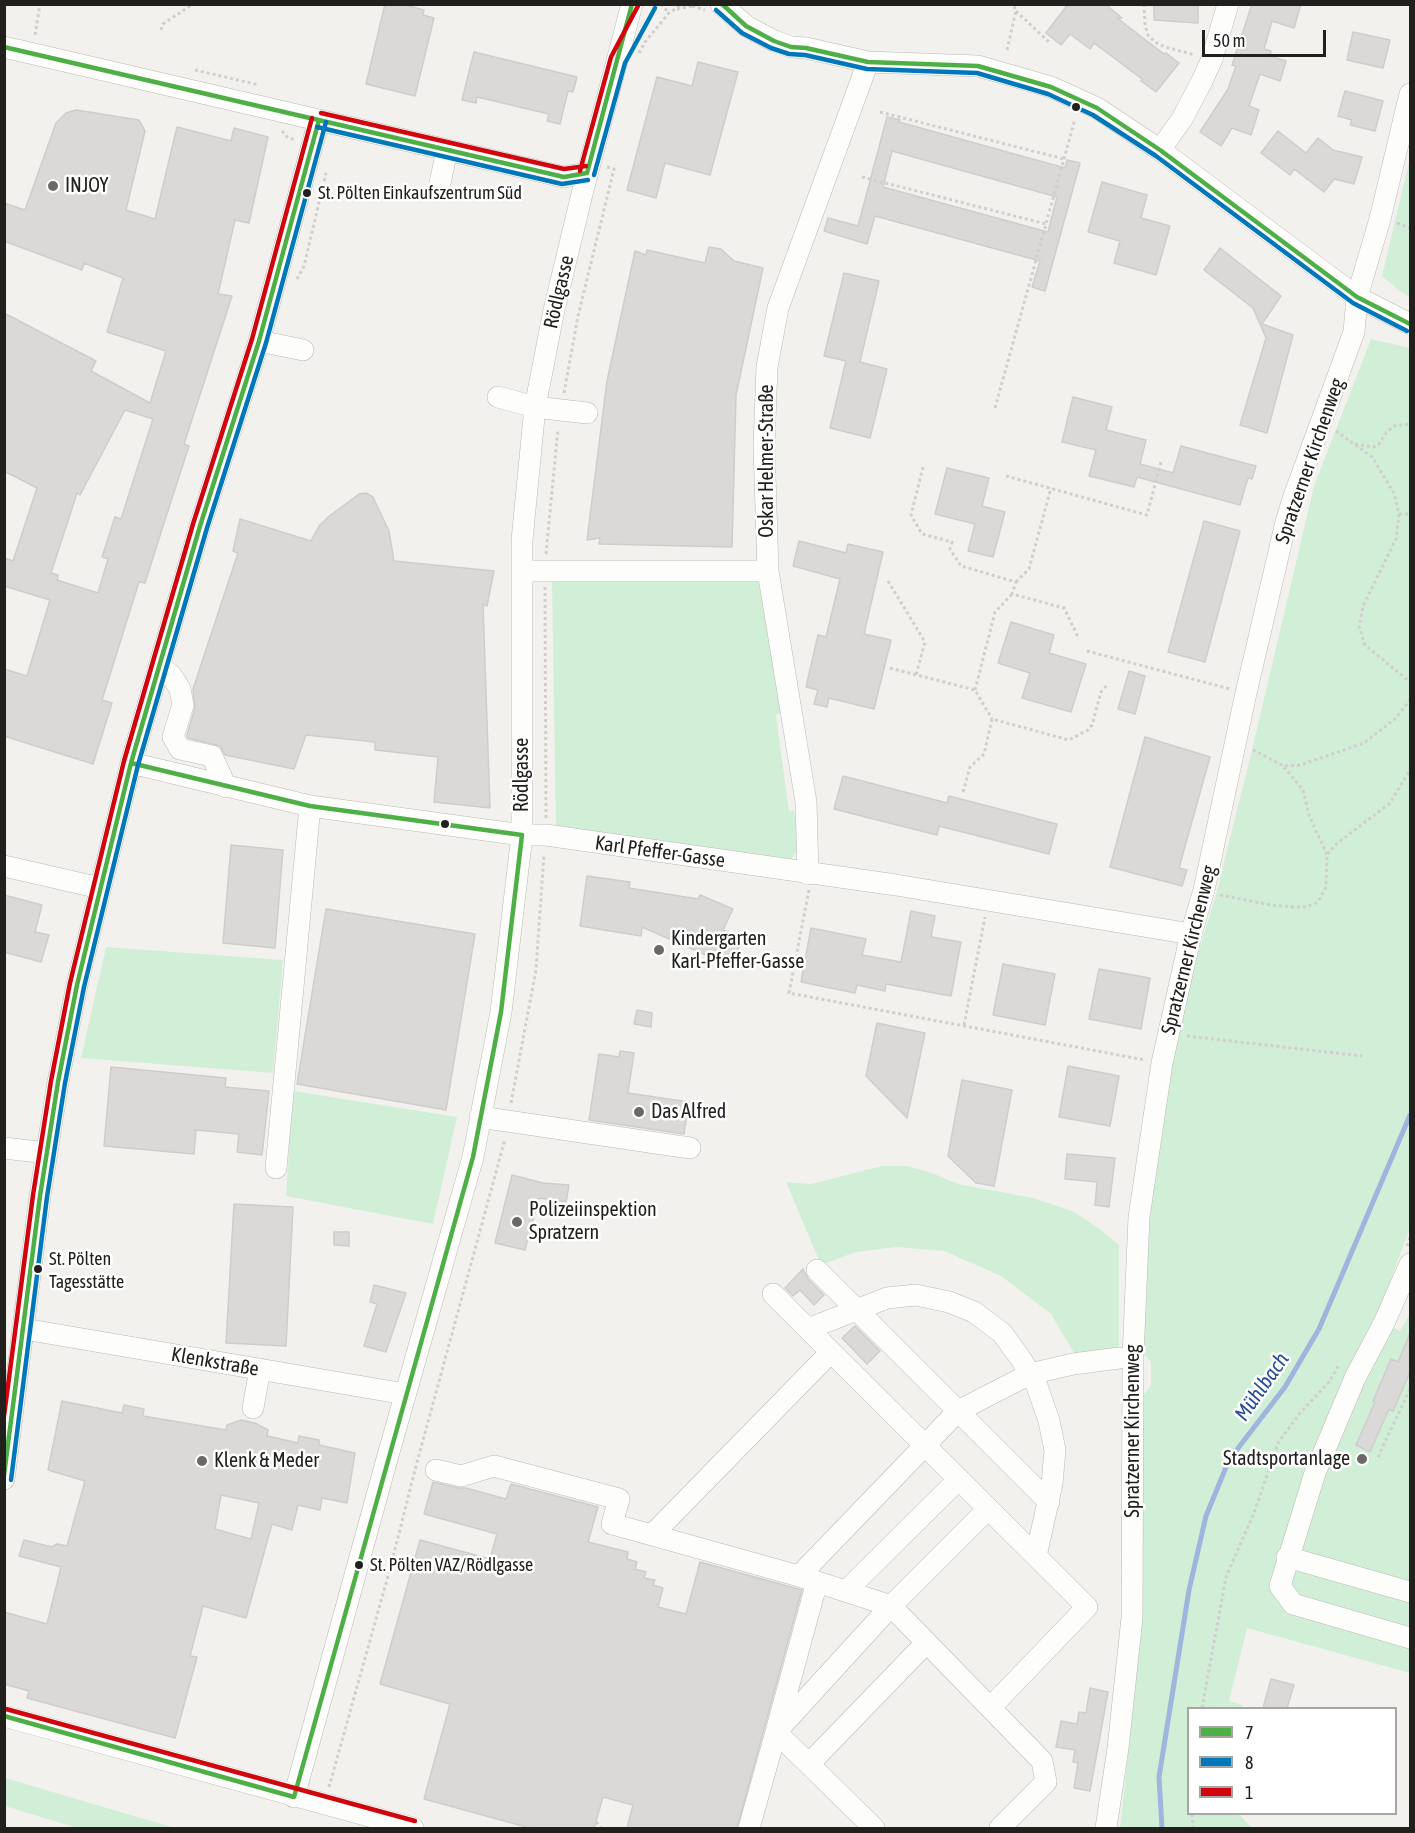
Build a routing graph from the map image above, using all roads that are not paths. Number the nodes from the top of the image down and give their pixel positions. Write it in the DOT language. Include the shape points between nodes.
graph roads {
  1 [pos="632,4"];
  2 [pos="648,4"];
  3 [pos="721,4"];
  4 [pos="742,4"];
  5 [pos="1228,4"];
  6 [pos="4,47"];
  7 [pos="806,48"];
  8 [pos="626,61"];
  9 [pos="868,62"];
  10 [pos="1410,94"];
  11 [pos="319,120"];
  12 [pos="447,150"];
  13 [pos="1160,150"];
  14 [pos="597,170"];
  15 [pos="440,183"];
  16 [pos="1358,297"];
  17 [pos="1410,324"];
  18 [pos="259,341"];
  19 [pos="303,350"];
  20 [pos="498,397"];
  21 [pos="535,407"];
  22 [pos="586,413"];
  23 [pos="522,571"];
  24 [pos="768,571"];
  25 [pos="159,666"];
  26 [pos="131,763"];
  27 [pos="226,787"];
  28 [pos="310,806"];
  29 [pos="522,835"];
  30 [pos="4,866"];
  31 [pos="808,874"];
  32 [pos="100,888"];
  33 [pos="1191,934"];
  34 [pos="480,1117"];
  35 [pos="4,1148"];
  36 [pos="690,1148"];
  37 [pos="47,1152"];
  38 [pos="276,1168"];
  39 [pos="1409,1255"];
  40 [pos="817,1270"];
  41 [pos="773,1294"];
  42 [pos="856,1310"];
  43 [pos="24,1329"];
  44 [pos="808,1329"];
  45 [pos="831,1352"];
  46 [pos="1119,1358"];
  47 [pos="260,1369"];
  48 [pos="1030,1374"];
  49 [pos="405,1394"];
  50 [pos="253,1407"];
  51 [pos="957,1411"];
  52 [pos="924,1444"];
  53 [pos="436,1470"];
  54 [pos="4,1479"];
  55 [pos="959,1479"];
  56 [pos="1048,1502"];
  57 [pos="988,1509"];
  58 [pos="652,1535"];
  59 [pos="1035,1556"];
  60 [pos="1287,1557"];
  61 [pos="808,1579"];
  62 [pos="846,1591"];
  63 [pos="1410,1592"];
  64 [pos="891,1606"];
  65 [pos="1410,1638"];
  66 [pos="927,1642"];
  67 [pos="990,1708"];
  68 [pos="4,1716"];
  69 [pos="776,1732"];
  70 [pos="809,1764"];
  71 [pos="294,1797"];
  72 [pos="413,1828"];
  73 [pos="749,1828"];
  74 [pos="873,1828"];
  75 [pos="1000,1828"];
  76 [pos="1106,1828"];
  1 -- 8 [label="street, Rödlgasse"];
  2 -- 8 [label="street, Rödlgasse"];
  3 -- 7 [label="street" via="746,26 774,41"];
  4 -- 7 [label="street"];
  5 -- 13 [label="street" via="1212,59 1182,119"];
  6 -- 11 [label="street"];
  7 -- 9 [label="street"];
  8 -- 14 [label="street, Rödlgasse"];
  9 -- 13 [label="street" via="978,66 1002,72 1081,100"];
  9 -- 24 [label="street, Oskar Helmer-Straße" via="774,325 768,358 764,446"];
  10 -- 16 [label="street, Spratzerner Kirchenweg"];
  11 -- 12 [label="street"];
  11 -- 18 [label="street"];
  12 -- 14 [label="street" via="564,177"];
  12 -- 15 [label="street"];
  13 -- 16 [label="street"];
  14 -- 21 [label="street, Rödlgasse" via="554,310"];
  16 -- 17 [label="street"];
  16 -- 33 [label="street, Spratzerner Kirchenweg" via="1354,332 1286,522"];
  18 -- 19 [label="street"];
  18 -- 25 [label="street"];
  20 -- 21 [label="street"];
  21 -- 22 [label="street"];
  21 -- 23 [label="street, Rödlgasse"];
  23 -- 24 [label="street"];
  23 -- 29 [label="street, Rödlgasse"];
  24 -- 31 [label="street, Oskar Helmer-Straße" via="806,802"];
  25 -- 26 [label="street"];
  25 -- 27 [label="street" via="180,688 183,705 173,737 180,749 212,756"];
  26 -- 27 [label="street, Karl Pfeffer-Gasse"];
  26 -- 32 [label="street"];
  27 -- 28 [label="street, Karl Pfeffer-Gasse"];
  28 -- 29 [label="street, Karl Pfeffer-Gasse"];
  28 -- 38 [label="street"];
  29 -- 31 [label="street, Karl Pfeffer-Gasse" via="546,835"];
  29 -- 34 [label="street, Rödlgasse" via="501,1012"];
  30 -- 32 [label="street"];
  31 -- 33 [label="street, Karl Pfeffer-Gasse"];
  32 -- 37 [label="street" via="77,985"];
  33 -- 76 [label="street, Spratzerner Kirchenweg" via="1162,1064 1139,1217 1133,1357 1132,1618"];
  34 -- 36 [label="street"];
  34 -- 49 [label="street, Rödlgasse" via="473,1157"];
  35 -- 37 [label="street"];
  37 -- 43 [label="street"];
  39 -- 60 [label="street" via="1384,1323 1355,1378 1315,1473"];
  40 -- 42 [label="street"];
  41 -- 44 [label="street"];
  42 -- 44 [label="street"];
  42 -- 48 [label="street" via="887,1298 916,1295 949,1302 974,1312 1002,1333"];
  42 -- 51 [label="street"];
  43 -- 47 [label="street, Klenkstraße"];
  43 -- 54 [label="street"];
  44 -- 45 [label="street"];
  45 -- 52 [label="street"];
  45 -- 58 [label="street"];
  46 -- 48 [label="street"];
  47 -- 49 [label="street, Klenkstraße"];
  47 -- 50 [label="street"];
  48 -- 51 [label="street"];
  48 -- 56 [label="street" via="1049,1421 1054,1450"];
  49 -- 71 [label="street, Rödlgasse"];
  51 -- 52 [label="street"];
  51 -- 56 [label="street"];
  52 -- 55 [label="street"];
  52 -- 61 [label="street"];
  53 -- 58 [label="street" via="461,1476 494,1466 619,1499 612,1524"];
  55 -- 57 [label="street"];
  55 -- 62 [label="street"];
  56 -- 59 [label="street"];
  57 -- 59 [label="street"];
  57 -- 64 [label="street"];
  58 -- 61 [label="street"];
  59 -- 67 [label="street" via="1087,1607"];
  60 -- 63 [label="street"];
  60 -- 65 [label="street" via="1280,1586 1293,1604"];
  61 -- 62 [label="street"];
  61 -- 69 [label="street"];
  62 -- 64 [label="street"];
  64 -- 66 [label="street"];
  64 -- 69 [label="street"];
  66 -- 67 [label="street"];
  66 -- 70 [label="street"];
  67 -- 75 [label="street" via="1042,1761 1046,1782"];
  68 -- 71 [label="street"];
  69 -- 70 [label="street"];
  69 -- 73 [label="street"];
  70 -- 74 [label="street"];
  71 -- 72 [label="street"];
}
